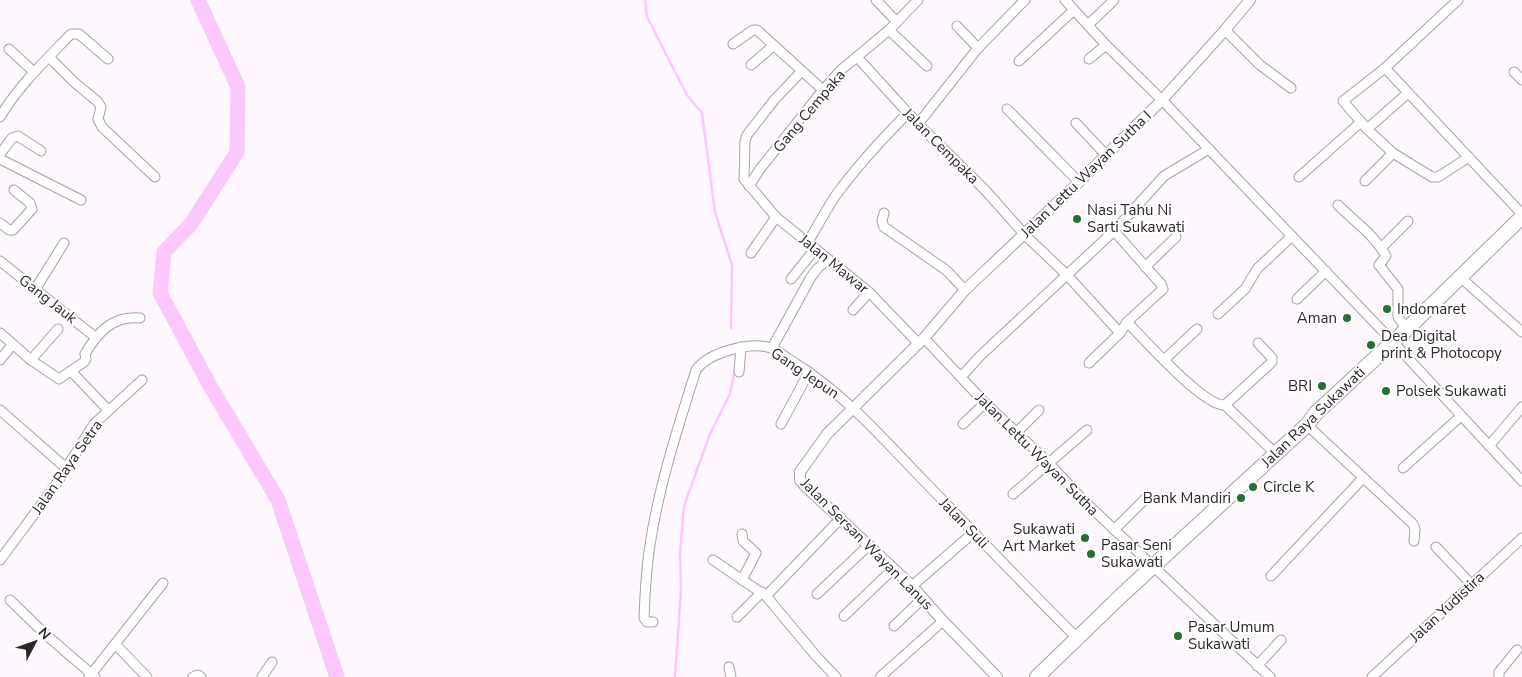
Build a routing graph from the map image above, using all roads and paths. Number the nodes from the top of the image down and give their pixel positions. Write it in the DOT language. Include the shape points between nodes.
graph roads {
  1 [pos="876,0"];
  2 [pos="918,0"];
  3 [pos="1025,0"];
  4 [pos="1065,0"];
  5 [pos="1114,0"];
  6 [pos="1250,0"];
  7 [pos="1458,0"];
  8 [pos="1074,10"];
  9 [pos="897,22"];
  10 [pos="1088,25"];
  11 [pos="957,26"];
  12 [pos="889,30"];
  13 [pos="1225,30"];
  14 [pos="733,44"];
  15 [pos="1106,45"];
  16 [pos="774,46"];
  17 [pos="978,48"];
  18 [pos="9,49"];
  19 [pos="858,56"];
  20 [pos="49,57"];
  21 [pos="108,59"];
  22 [pos="1089,59"];
  23 [pos="1019,61"];
  24 [pos="751,65"];
  25 [pos="926,66"];
  26 [pos="1385,68"];
  27 [pos="802,71"];
  28 [pos="34,72"];
  29 [pos="1514,72"];
  30 [pos="1522,80"];
  31 [pos="1291,88"];
  32 [pos="823,90"];
  33 [pos="1408,93"];
  34 [pos="1162,100"];
  35 [pos="1007,109"];
  36 [pos="908,113"];
  37 [pos="0,117"];
  38 [pos="1076,122"];
  39 [pos="918,124"];
  40 [pos="1364,125"];
  41 [pos="1209,149"];
  42 [pos="41,151"];
  43 [pos="1393,153"];
  44 [pos="0,154"];
  45 [pos="1106,154"];
  46 [pos="1469,157"];
  47 [pos="0,159"];
  48 [pos="155,177"];
  49 [pos="1299,177"];
  50 [pos="1365,181"];
  51 [pos="1079,182"];
  52 [pos="750,186"];
  53 [pos="14,190"];
  54 [pos="81,200"];
  55 [pos="1338,205"];
  56 [pos="884,213"];
  57 [pos="776,217"];
  58 [pos="1521,218"];
  59 [pos="1408,221"];
  60 [pos="0,223"];
  61 [pos="1114,231"];
  62 [pos="1025,234"];
  63 [pos="1292,236"];
  64 [pos="1176,237"];
  65 [pos="64,243"];
  66 [pos="812,246"];
  67 [pos="1382,247"];
  68 [pos="751,253"];
  69 [pos="828,259"];
  70 [pos="0,261"];
  71 [pos="1145,267"];
  72 [pos="1326,271"];
  73 [pos="1067,275"];
  74 [pos="1460,278"];
  75 [pos="791,279"];
  76 [pos="36,288"];
  77 [pos="965,290"];
  78 [pos="869,292"];
  79 [pos="1297,299"];
  80 [pos="853,310"];
  81 [pos="1218,314"];
  82 [pos="140,318"];
  83 [pos="1127,322"];
  84 [pos="1407,328"];
  85 [pos="58,329"];
  86 [pos="1197,329"];
  87 [pos="1522,332"];
  88 [pos="0,333"];
  89 [pos="1120,333"];
  90 [pos="95,337"];
  91 [pos="921,341"];
  92 [pos="1393,342"];
  93 [pos="1258,343"];
  94 [pos="12,345"];
  95 [pos="741,347"];
  96 [pos="772,348"];
  97 [pos="1165,359"];
  98 [pos="0,360"];
  99 [pos="31,360"];
  100 [pos="1089,363"];
  101 [pos="71,371"];
  102 [pos="739,372"];
  103 [pos="809,372"];
  104 [pos="961,377"];
  105 [pos="142,380"];
  106 [pos="985,402"];
  107 [pos="1225,405"];
  108 [pos="853,407"];
  109 [pos="1522,407"];
  110 [pos="0,410"];
  111 [pos="108,410"];
  112 [pos="1039,410"];
  113 [pos="1461,416"];
  114 [pos="780,424"];
  115 [pos="963,424"];
  116 [pos="1307,425"];
  117 [pos="1087,430"];
  118 [pos="1016,434"];
  119 [pos="1489,446"];
  120 [pos="1276,454"];
  121 [pos="1048,462"];
  122 [pos="66,468"];
  123 [pos="1403,468"];
  124 [pos="1363,478"];
  125 [pos="1522,481"];
  126 [pos="1012,494"];
  127 [pos="1148,496"];
  128 [pos="841,518"];
  129 [pos="1114,530"];
  130 [pos="973,533"];
  131 [pos="742,534"];
  132 [pos="1522,538"];
  133 [pos="1414,541"];
  134 [pos="869,546"];
  135 [pos="1436,547"];
  136 [pos="0,560"];
  137 [pos="713,560"];
  138 [pos="1153,567"];
  139 [pos="893,569"];
  140 [pos="1271,576"];
  141 [pos="742,580"];
  142 [pos="163,583"];
  143 [pos="1472,585"];
  144 [pos="912,586"];
  145 [pos="764,594"];
  146 [pos="817,594"];
  147 [pos="922,599"];
  148 [pos="10,600"];
  149 [pos="844,616"];
  150 [pos="737,617"];
  151 [pos="943,621"];
  152 [pos="653,622"];
  153 [pos="894,626"];
  154 [pos="1077,638"];
  155 [pos="1281,640"];
  156 [pos="116,645"];
  157 [pos="1517,650"];
  158 [pos="272,662"];
  159 [pos="1257,666"];
  160 [pos="729,667"];
  161 [pos="93,676"];
  162 [pos="1374,676"];
  163 [pos="148,677"];
  164 [pos="193,677"];
  165 [pos="201,677"];
  166 [pos="262,677"];
  167 [pos="731,677"];
  168 [pos="836,677"];
  169 [pos="880,677"];
  170 [pos="997,677"];
  171 [pos="1037,677"];
  172 [pos="1270,677"];
  173 [pos="1500,677"];
  1 -- 9 [label="street"];
  2 -- 9 [label="street, Gang Cempaka"];
  3 -- 17 [label="street"];
  4 -- 8 [label="street"];
  5 -- 10 [label="street"];
  6 -- 13 [label="street, Jalan Lettu Wayan Sutha I"];
  7 -- 26 [label="street"];
  8 -- 10 [label="street"];
  8 -- 23 [label="street"];
  9 -- 12 [label="street, Gang Cempaka"];
  10 -- 15 [label="street"];
  11 -- 17 [label="street"];
  12 -- 19 [label="street, Gang Cempaka"];
  12 -- 25 [label="street"];
  13 -- 31 [label="street"];
  13 -- 34 [label="street, Jalan Lettu Wayan Sutha I"];
  14 -- 16 [label="street" via="755,30"];
  15 -- 22 [label="street"];
  15 -- 34 [label="street"];
  16 -- 24 [label="street"];
  16 -- 27 [label="street"];
  17 -- 39 [label="street"];
  18 -- 28 [label="street"];
  19 -- 32 [label="street, Gang Cempaka"];
  19 -- 36 [label="street, Jalan Cempaka"];
  20 -- 21 [label="street" via="74,33"];
  20 -- 28 [label="street"];
  20 -- 48 [label="street" via="100,104 98,119 102,127"];
  26 -- 33 [label="street"];
  26 -- 40 [label="street" via="1343,100"];
  27 -- 32 [label="street"];
  27 -- 52 [label="street" via="747,135 743,172"];
  28 -- 37 [label="street"];
  29 -- 30 [label="street"];
  32 -- 52 [label="street, Gang Cempaka"];
  33 -- 40 [label="street"];
  33 -- 46 [label="street"];
  34 -- 41 [label="street"];
  34 -- 45 [label="street, Jalan Lettu Wayan Sutha I"];
  35 -- 51 [label="street"];
  36 -- 39 [label="street, Jalan Cempaka"];
  36 -- 66 [label="street" via="858,166 835,197"];
  38 -- 45 [label="street"];
  39 -- 62 [label="street, Jalan Cempaka"];
  40 -- 43 [label="street"];
  40 -- 49 [label="street"];
  41 -- 61 [label="street" via="1164,176"];
  41 -- 63 [label="street"];
  42 -- 44 [label="street" via="18,136 12,138"];
  43 -- 46 [label="street" via="1435,178"];
  43 -- 50 [label="street"];
  45 -- 51 [label="street, Jalan Lettu Wayan Sutha I"];
  46 -- 58 [label="street"];
  47 -- 54 [label="street"];
  51 -- 62 [label="street, Jalan Lettu Wayan Sutha I"];
  52 -- 57 [label="street, Jalan Mawar"];
  53 -- 60 [label="street" via="30,203 32,209 13,230"];
  55 -- 67 [label="street"];
  56 -- 77 [label="street" via="884,227 946,270"];
  57 -- 66 [label="street, Jalan Mawar"];
  57 -- 68 [label="street"];
  58 -- 74 [label="highway, Jalan Raya Sukawati"];
  59 -- 67 [label="street"];
  61 -- 71 [label="street"];
  61 -- 73 [label="street"];
  62 -- 73 [label="street, Jalan Cempaka"];
  62 -- 77 [label="street, Jalan Lettu Wayan Sutha I"];
  63 -- 72 [label="street"];
  63 -- 81 [label="street" via="1257,269 1245,289"];
  64 -- 71 [label="street"];
  65 -- 76 [label="street"];
  66 -- 69 [label="street, Jalan Mawar"];
  66 -- 75 [label="street"];
  67 -- 84 [label="street" via="1386,256 1380,266 1398,289 1398,317"];
  69 -- 78 [label="street, Jalan Mawar"];
  69 -- 96 [label="street" via="811,277"];
  70 -- 76 [label="street, Gang Jauk"];
  71 -- 83 [label="street" via="1163,289"];
  72 -- 79 [label="street"];
  72 -- 92 [label="street"];
  73 -- 89 [label="street, Jalan Cempaka"];
  73 -- 104 [label="street"];
  74 -- 84 [label="highway, Jalan Raya Sukawati"];
  74 -- 87 [label="street"];
  76 -- 90 [label="street, Gang Jauk"];
  77 -- 91 [label="street, Jalan Lettu Wayan Sutha I"];
  78 -- 80 [label="street"];
  78 -- 91 [label="street, Jalan Mawar"];
  82 -- 90 [label="street" via="114,322"];
  83 -- 89 [label="street"];
  83 -- 97 [label="street"];
  84 -- 92 [label="highway, Jalan Raya Sukawati"];
  85 -- 99 [label="street"];
  86 -- 97 [label="street"];
  88 -- 94 [label="street"];
  89 -- 100 [label="street"];
  90 -- 101 [label="street" via="85,354 86,359"];
  91 -- 104 [label="street, Jalan Lettu Wayan Sutha"];
  91 -- 108 [label="street, Jalan Sersan Wayan Lanus"];
  92 -- 113 [label="street"];
  92 -- 116 [label="highway, Jalan Raya Sukawati"];
  93 -- 107 [label="street" via="1272,362"];
  94 -- 98 [label="street"];
  94 -- 99 [label="street"];
  95 -- 96 [label="street, Gang Jepun"];
  95 -- 102 [label="street"];
  95 -- 152 [label="street, Gang Jepun" via="713,358 696,370 650,543 644,618"];
  96 -- 103 [label="street, Gang Jepun"];
  97 -- 107 [label="street" via="1196,390 1219,406"];
  99 -- 101 [label="street" via="57,379"];
  101 -- 111 [label="street"];
  103 -- 108 [label="street, Gang Jepun"];
  103 -- 114 [label="street"];
  104 -- 106 [label="street, Jalan Lettu Wayan Sutha"];
  105 -- 111 [label="street, Jalan Raya Setra"];
  106 -- 115 [label="street"];
  106 -- 118 [label="street, Jalan Lettu Wayan Sutha"];
  107 -- 120 [label="street"];
  108 -- 128 [label="street, Jalan Sersan Wayan Lanus" via="827,434 799,475 804,485"];
  108 -- 130 [label="street, Jalan Suli"];
  109 -- 119 [label="street"];
  110 -- 122 [label="street"];
  111 -- 122 [label="street, Jalan Raya Setra" via="86,434"];
  112 -- 118 [label="street"];
  113 -- 119 [label="street"];
  113 -- 123 [label="street"];
  116 -- 120 [label="highway, Jalan Raya Sukawati"];
  116 -- 124 [label="street"];
  117 -- 121 [label="street"];
  118 -- 121 [label="street, Jalan Lettu Wayan Sutha"];
  119 -- 125 [label="street"];
  120 -- 138 [label="highway, Jalan Raya Sukawati"];
  121 -- 126 [label="street"];
  121 -- 129 [label="street, Jalan Lettu Wayan Sutha"];
  122 -- 136 [label="street, Jalan Raya Setra"];
  124 -- 133 [label="street" via="1413,524"];
  124 -- 140 [label="street"];
  127 -- 129 [label="street"];
  128 -- 134 [label="street, Jalan Sersan Wayan Lanus"];
  128 -- 145 [label="street"];
  129 -- 138 [label="street, Jalan Lettu Wayan Sutha"];
  130 -- 144 [label="street"];
  130 -- 154 [label="street, Jalan Suli"];
  131 -- 141 [label="street" via="743,541 756,553"];
  132 -- 143 [label="street, Jalan Yudistira"];
  134 -- 139 [label="street, Jalan Sersan Wayan Lanus"];
  134 -- 146 [label="street"];
  135 -- 143 [label="street"];
  137 -- 141 [label="street"];
  138 -- 154 [label="highway, Jalan Raya Sukawati"];
  138 -- 159 [label="street, Jalan Lettu Wayan Sutha"];
  139 -- 144 [label="street, Jalan Sersan Wayan Lanus"];
  139 -- 149 [label="street"];
  141 -- 145 [label="street"];
  142 -- 156 [label="street"];
  143 -- 162 [label="street, Jalan Yudistira"];
  144 -- 147 [label="street, Jalan Sersan Wayan Lanus"];
  145 -- 150 [label="street"];
  145 -- 168 [label="street"];
  147 -- 151 [label="street, Jalan Sersan Wayan Lanus"];
  147 -- 153 [label="street"];
  148 -- 161 [label="street"];
  151 -- 169 [label="street"];
  151 -- 170 [label="street, Jalan Sersan Wayan Lanus"];
  154 -- 171 [label="highway, Jalan Raya Sukawati"];
  155 -- 159 [label="street"];
  156 -- 161 [label="street"];
  156 -- 163 [label="street"];
  157 -- 173 [label="street" via="1499,672"];
  158 -- 166 [label="street"];
  159 -- 172 [label="street, Jalan Lettu Wayan Sutha"];
  160 -- 167 [label="street"];
  164 -- 165 [label="street"];
}
